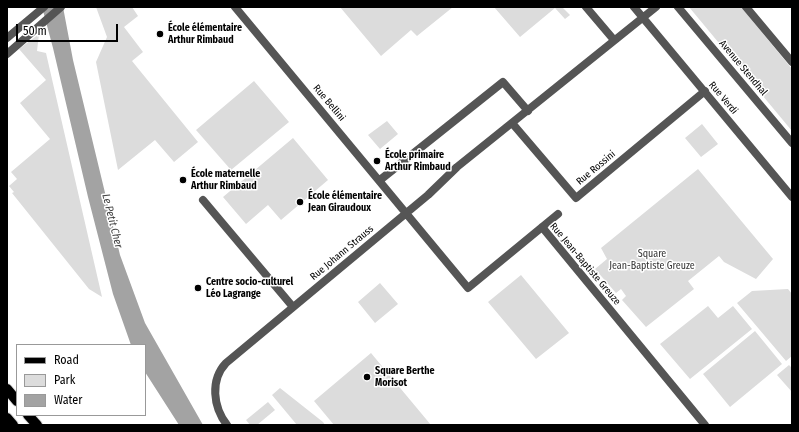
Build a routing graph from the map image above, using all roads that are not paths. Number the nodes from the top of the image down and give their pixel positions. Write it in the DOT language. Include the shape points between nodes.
graph roads {
  1 [pos="61,7"];
  2 [pos="235,7"];
  3 [pos="586,7"];
  4 [pos="634,7"];
  5 [pos="656,7"];
  6 [pos="678,7"];
  7 [pos="42,9"];
  8 [pos="749,9"];
  9 [pos="643,18"];
  10 [pos="7,38"];
  11 [pos="614,40"];
  12 [pos="7,54"];
  13 [pos="792,62"];
  14 [pos="705,91"];
  15 [pos="528,111"];
  16 [pos="512,123"];
  17 [pos="792,143"];
  18 [pos="380,180"];
  19 [pos="790,194"];
  20 [pos="203,200"];
  21 [pos="407,212"];
  22 [pos="558,214"];
  23 [pos="542,227"];
  24 [pos="293,307"];
  25 [pos="7,389"];
  26 [pos="16,400"];
  27 [pos="29,416"];
  28 [pos="7,418"];
  29 [pos="13,425"];
  30 [pos="36,425"];
  31 [pos="227,425"];
  32 [pos="704,425"];
  1 -- 12 [label="street"];
  2 -- 18 [label="street, Rue Bellini"];
  3 -- 11 [label="street"];
  4 -- 9 [label="street, Rue Verdi"];
  5 -- 9 [label="street, Rue Johann Strauss"];
  6 -- 17 [label="street, Avenue Stendhal"];
  7 -- 10 [label="street"];
  8 -- 13 [label="street"];
  9 -- 11 [label="street, Rue Johann Strauss"];
  9 -- 14 [label="street, Rue Verdi"];
  11 -- 15 [label="street, Rue Johann Strauss"];
  14 -- 16 [label="street, Rue Rossini" via="576,198"];
  14 -- 19 [label="street, Rue Verdi"];
  15 -- 16 [label="street, Rue Johann Strauss"];
  15 -- 18 [label="street" via="503,82"];
  16 -- 21 [label="street, Rue Johann Strauss"];
  18 -- 21 [label="street, Rue Bellini"];
  20 -- 24 [label="street"];
  21 -- 23 [label="street, Rue Jean-Baptiste Greuze" via="468,288"];
  21 -- 24 [label="street, Rue Johann Strauss"];
  22 -- 23 [label="street"];
  23 -- 32 [label="street, Rue Jean-Baptiste Greuze"];
  24 -- 31 [label="street, Rue Johann Strauss" via="223,366 215,395 218,411"];
  25 -- 26 [label="main road"];
  27 -- 30 [label="main road"];
  28 -- 29 [label="main road"];
}
